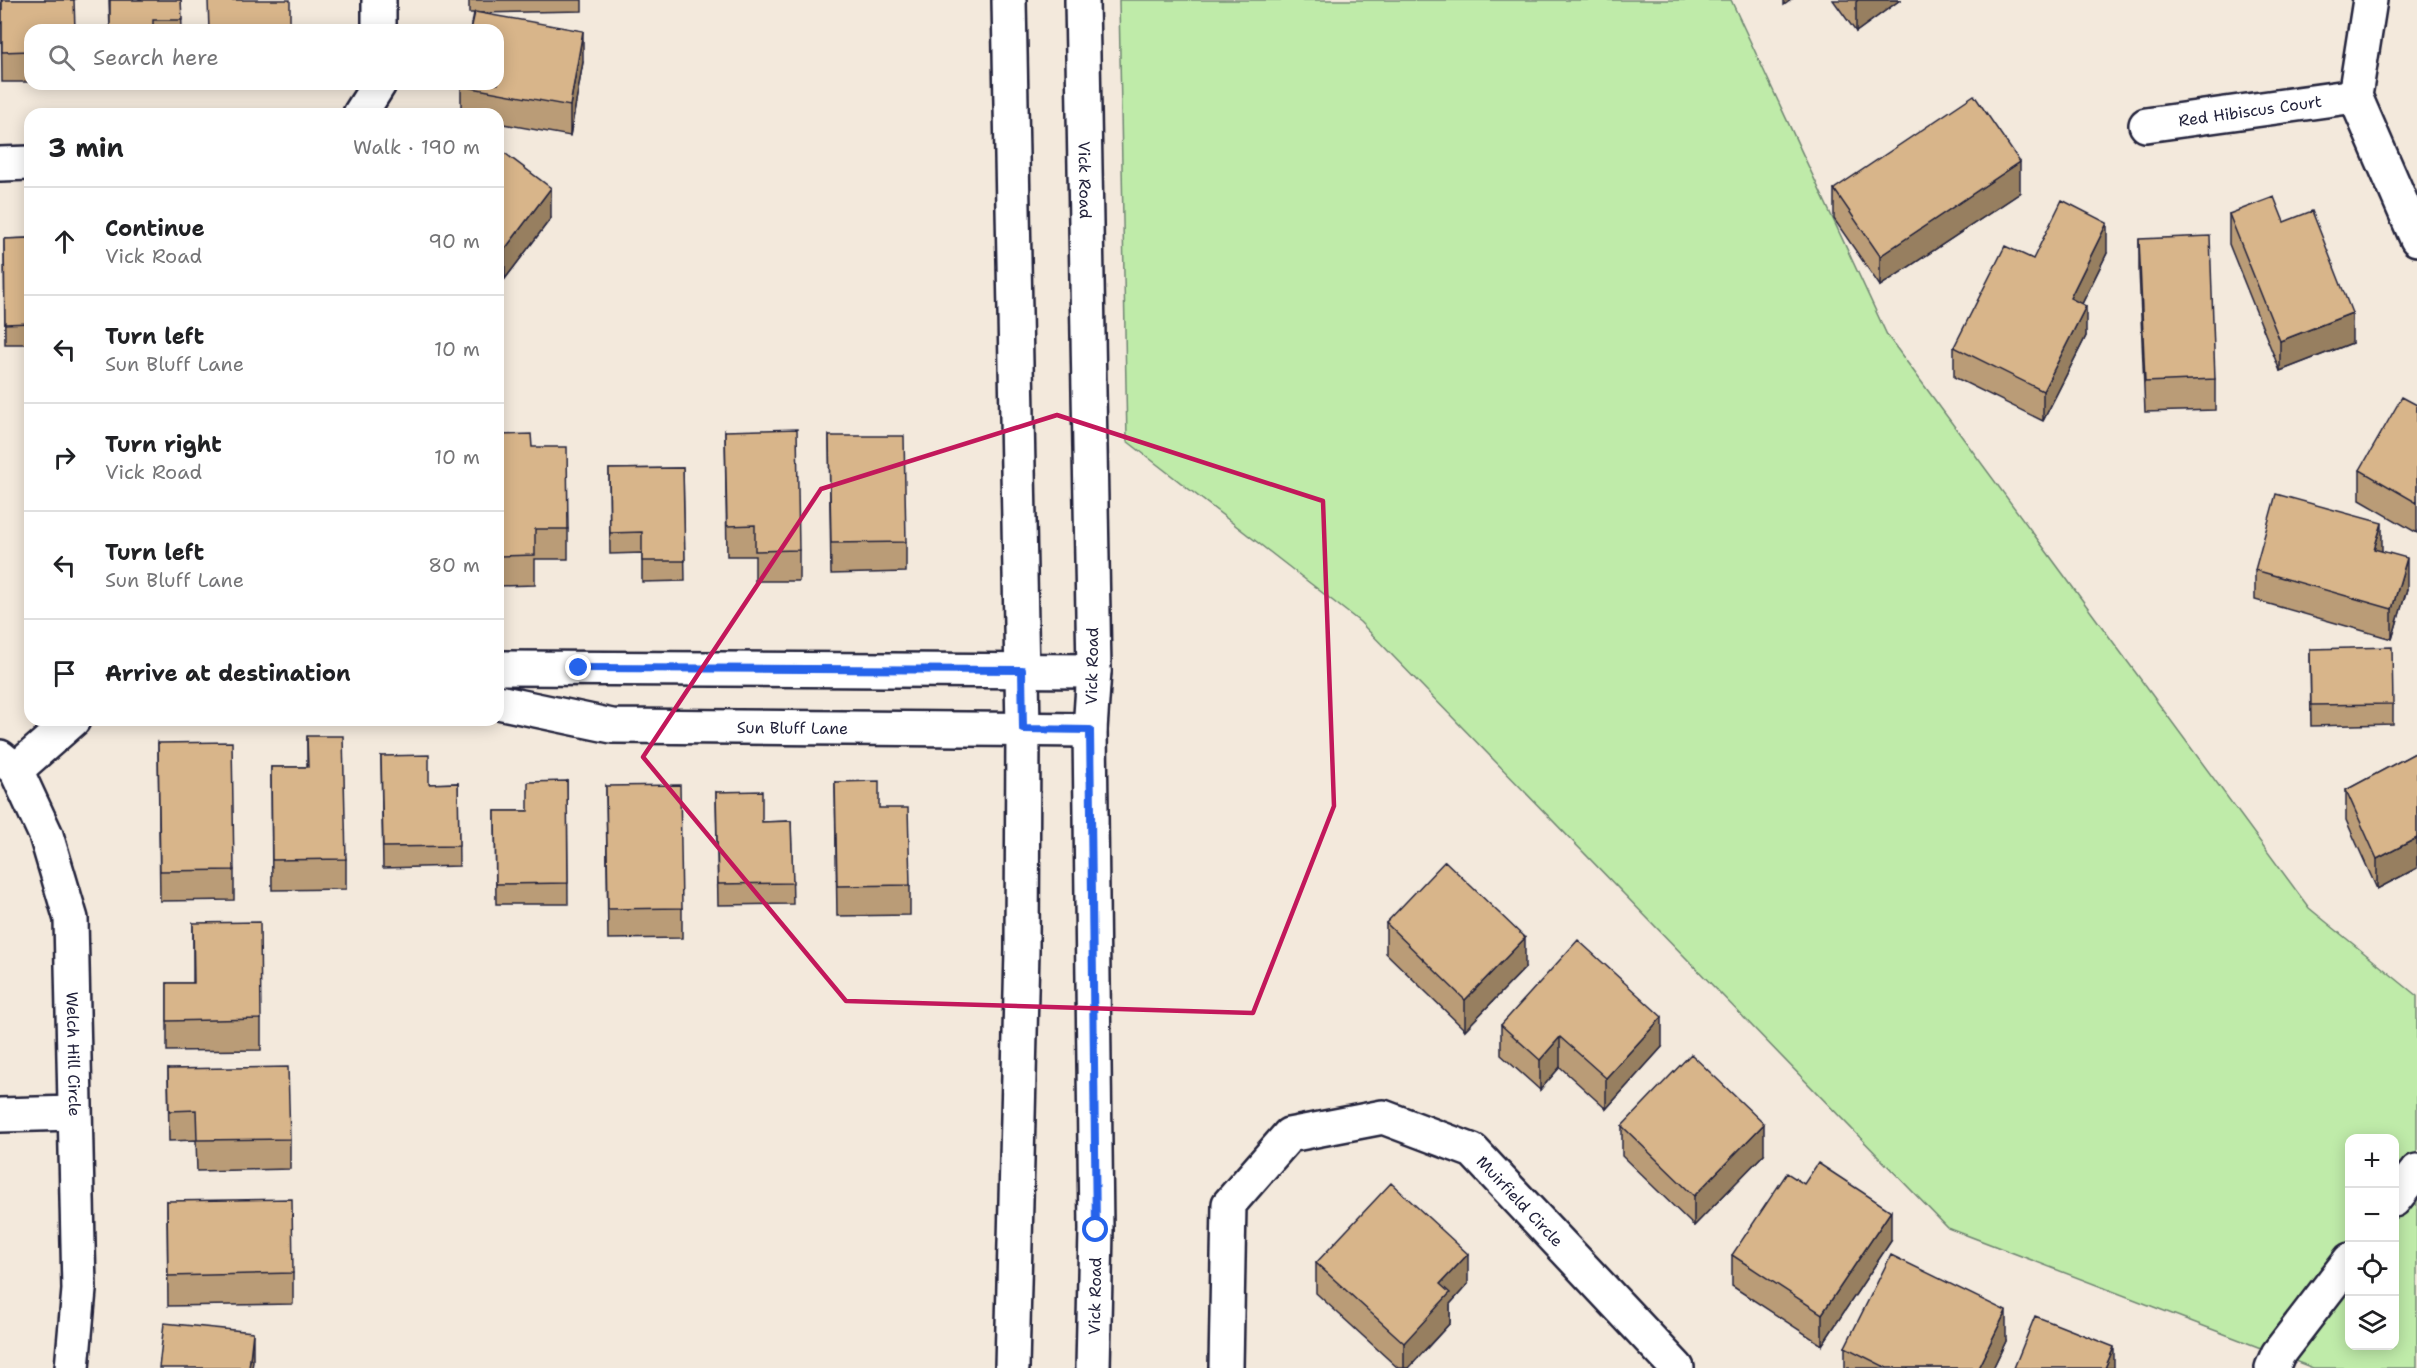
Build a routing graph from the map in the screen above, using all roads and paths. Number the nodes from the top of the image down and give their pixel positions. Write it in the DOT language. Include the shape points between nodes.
graph roads {
  1 [pos="379,0"];
  2 [pos="1009,0"];
  3 [pos="1082,0"];
  4 [pos="2370,0"];
  5 [pos="379,24"];
  6 [pos="375,90"];
  7 [pos="2355,96"];
  8 [pos="364,108"];
  9 [pos="2146,125"];
  10 [pos="0,164"];
  11 [pos="24,164"];
  12 [pos="2417,239"];
  13 [pos="504,668"];
  14 [pos="1022,670"];
  15 [pos="1094,671"];
  16 [pos="504,703"];
  17 [pos="64,726"];
  18 [pos="1023,729"];
  19 [pos="1090,730"];
  20 [pos="8,764"];
  21 [pos="74,1113"];
  22 [pos="0,1115"];
  23 [pos="2417,1171"];
  24 [pos="2399,1194"];
  25 [pos="2345,1265"];
  26 [pos="72,1368"];
  27 [pos="1012,1368"];
  28 [pos="1093,1368"];
  29 [pos="1226,1368"];
  30 [pos="1677,1368"];
  31 [pos="2272,1368"];
  1 -- 5 [label="street"];
  2 -- 14 [label="street"];
  3 -- 15 [label="street, Vick Road"];
  4 -- 7 [label="street"];
  6 -- 8 [label="street"];
  7 -- 9 [label="street, Red Hibiscus Court"];
  7 -- 12 [label="street"];
  10 -- 11 [label="street"];
  13 -- 14 [label="street"];
  14 -- 15 [label="street"];
  14 -- 18 [label="street"];
  15 -- 19 [label="street, Vick Road"];
  16 -- 18 [label="street, Sun Bluff Lane" via="612,726"];
  17 -- 20 [label="street"];
  18 -- 19 [label="street, Sun Bluff Lane"];
  18 -- 27 [label="street"];
  19 -- 28 [label="street, Vick Road" via="1096,1230"];
  20 -- 21 [label="street, Welch Hill Circle" via="46,835 70,919"];
  21 -- 22 [label="street"];
  21 -- 26 [label="street, Welch Hill Circle" via="79,1290"];
  23 -- 24 [label="street"];
  25 -- 31 [label="street" via="2278,1354"];
  29 -- 30 [label="street, Muirfield Circle" via="1229,1204 1289,1135 1383,1117 1473,1151"];
}
